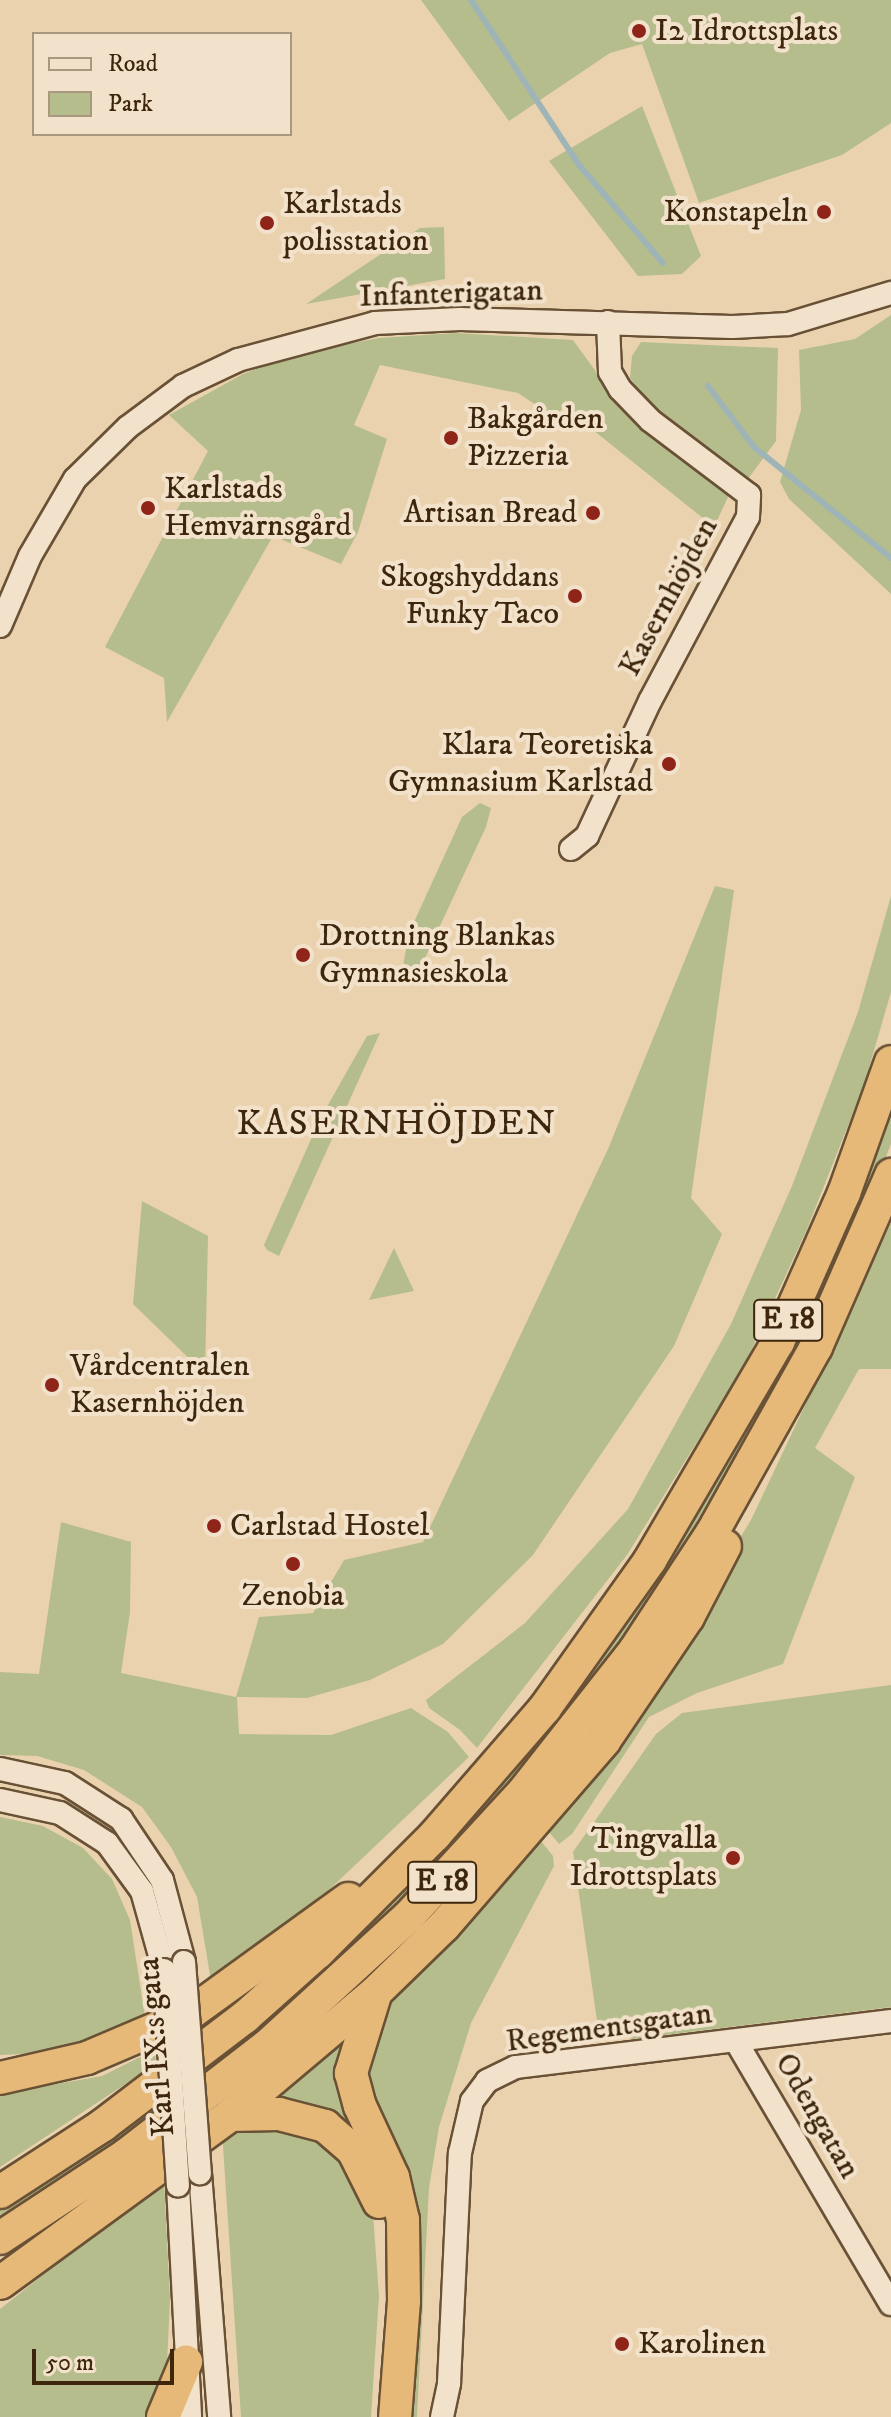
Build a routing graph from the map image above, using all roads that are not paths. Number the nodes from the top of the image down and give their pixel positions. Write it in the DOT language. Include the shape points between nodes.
graph roads {
  1 [pos="891,293"];
  2 [pos="608,322"];
  3 [pos="0,626"];
  4 [pos="571,849"];
  5 [pos="891,1062"];
  6 [pos="891,1175"];
  7 [pos="776,1424"];
  8 [pos="0,1769"];
  9 [pos="0,1800"];
  10 [pos="435,1835"];
  11 [pos="174,1966"];
  12 [pos="375,1993"];
  13 [pos="891,2021"];
  14 [pos="737,2043"];
  15 [pos="10,2072"];
  16 [pos="230,2115"];
  17 [pos="0,2192"];
  18 [pos="0,2238"];
  19 [pos="3,2283"];
  20 [pos="891,2304"];
  21 [pos="186,2362"];
  22 [pos="163,2417"];
  23 [pos="190,2417"];
  24 [pos="219,2417"];
  25 [pos="378,2417"];
  26 [pos="395,2417"];
  27 [pos="442,2417"];
  1 -- 2 [label="street, Infanterigatan" via="788,324"];
  2 -- 3 [label="street, Infanterigatan" via="375,323 238,360 183,386 128,427 75,479 30,556"];
  2 -- 4 [label="street, Kasernhöjden" via="610,372 620,389 650,420 749,495 748,517 650,701 587,836"];
  5 -- 10 [label="highway, E 18" via="844,1193 778,1342 715,1456 591,1646"];
  6 -- 7 [label="highway, E 18"];
  7 -- 12 [label="highway" via="729,1538 646,1682 550,1806"];
  7 -- 18 [label="highway, E 18" via="635,1650 463,1860 342,1981 267,2046 125,2156"];
  8 -- 11 [label="street, Karl IX:s gata" via="65,1783 121,1819 162,1880"];
  9 -- 11 [label="street, Karl IX:s gata" via="60,1813 107,1843 142,1891"];
  10 -- 15 [label="highway" via="188,2015 87,2058"];
  10 -- 17 [label="highway, E 18" via="245,2017 103,2125"];
  11 -- 21 [label="street, Karl IX:s gata, bridge"];
  11 -- 24 [label="street, Karl IX:s gata, bridge" via="200,2173"];
  12 -- 16 [label="highway"];
  12 -- 26 [label="highway" via="351,2073 360,2106 393,2177 403,2220 403,2330"];
  13 -- 14 [label="street, Regementsgatan"];
  14 -- 20 [label="street, Odengatan"];
  14 -- 27 [label="street, Regementsgatan" via="516,2067 487,2081 472,2101 460,2153 449,2383"];
  16 -- 19 [label="highway"];
  16 -- 25 [label="highway" via="279,2114 325,2126 364,2165 386,2233"];
  21 -- 22 [label="highway"];
  21 -- 23 [label="street, Karl IX:s gata"];
}
